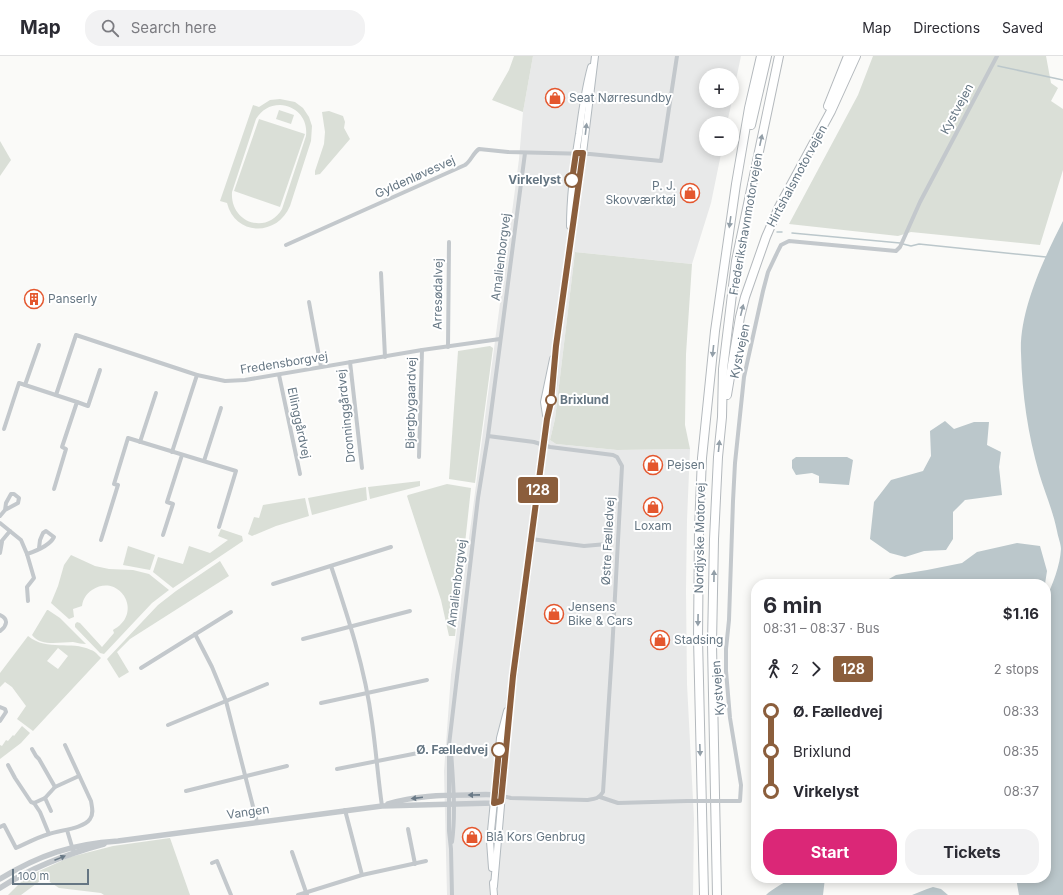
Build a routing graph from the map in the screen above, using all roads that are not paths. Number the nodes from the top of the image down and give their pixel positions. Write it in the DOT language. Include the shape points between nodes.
graph roads {
  1 [pos="594,56"];
  2 [pos="677,56"];
  3 [pos="760,56"];
  4 [pos="767,56"];
  5 [pos="779,56"];
  6 [pos="848,56"];
  7 [pos="856,56"];
  8 [pos="996,56"];
  9 [pos="525,153"];
  10 [pos="576,153"];
  11 [pos="583,153"];
  12 [pos="796,175"];
  13 [pos="736,184"];
  14 [pos="449,242"];
  15 [pos="570,244"];
  16 [pos="286,245"];
  17 [pos="381,272"];
  18 [pos="309,302"];
  19 [pos="500,339"];
  20 [pos="39,345"];
  21 [pos="448,347"];
  22 [pos="422,350"];
  23 [pos="385,357"];
  24 [pos="350,362"];
  25 [pos="321,367"];
  26 [pos="100,370"];
  27 [pos="197,375"];
  28 [pos="279,375"];
  29 [pos="25,385"];
  30 [pos="156,392"];
  31 [pos="56,395"];
  32 [pos="77,402"];
  33 [pos="221,408"];
  34 [pos="722,417"];
  35 [pos="4,429"];
  36 [pos="488,436"];
  37 [pos="140,442"];
  38 [pos="543,445"];
  39 [pos="172,452"];
  40 [pos="182,455"];
  41 [pos="420,457"];
  42 [pos="204,462"];
  43 [pos="362,468"];
  44 [pos="300,474"];
  45 [pos="54,489"];
  46 [pos="5,510"];
  47 [pos="0,516"];
  48 [pos="0,523"];
  49 [pos="219,527"];
  50 [pos="10,531"];
  51 [pos="163,535"];
  52 [pos="531,539"];
  53 [pos="101,540"];
  54 [pos="1,543"];
  55 [pos="607,544"];
  56 [pos="390,547"];
  57 [pos="39,548"];
  58 [pos="0,553"];
  59 [pos="27,554"];
  60 [pos="331,566"];
  61 [pos="274,584"];
  62 [pos="28,601"];
  63 [pos="410,611"];
  64 [pos="231,612"];
  65 [pos="0,615"];
  66 [pos="351,627"];
  67 [pos="0,631"];
  68 [pos="195,634"];
  69 [pos="303,639"];
  70 [pos="141,668"];
  71 [pos="427,680"];
  72 [pos="267,684"];
  73 [pos="367,693"];
  74 [pos="226,701"];
  75 [pos="510,702"];
  76 [pos="322,703"];
  77 [pos="0,707"];
  78 [pos="0,721"];
  79 [pos="168,725"];
  80 [pos="65,745"];
  81 [pos="32,749"];
  82 [pos="418,752"];
  83 [pos="376,761"];
  84 [pos="8,765"];
  85 [pos="287,766"];
  86 [pos="337,769"];
  87 [pos="79,776"];
  88 [pos="246,776"];
  89 [pos="55,787"];
  90 [pos="186,791"];
  91 [pos="495,794"];
  92 [pos="451,795"];
  93 [pos="600,797"];
  94 [pos="45,798"];
  95 [pos="502,798"];
  96 [pos="34,803"];
  97 [pos="494,803"];
  98 [pos="451,804"];
  99 [pos="382,806"];
  100 [pos="345,810"];
  101 [pos="51,811"];
  102 [pos="257,822"];
  103 [pos="0,827"];
  104 [pos="408,829"];
  105 [pos="67,830"];
  106 [pos="49,834"];
  107 [pos="73,849"];
  108 [pos="292,852"];
  109 [pos="426,861"];
  110 [pos="212,863"];
  111 [pos="415,864"];
  112 [pos="362,875"];
  113 [pos="0,879"];
  114 [pos="494,886"];
  115 [pos="0,888"];
  116 [pos="306,894"];
  117 [pos="231,895"];
  118 [pos="298,895"];
  119 [pos="452,895"];
  120 [pos="494,895"];
  121 [pos="704,895"];
  122 [pos="719,895"];
  1 -- 10 [label="main road" via="584,97"];
  11 -- 1 [label="main road, one-way"];
  2 -- 11 [label="street" via="661,161"];
  3 -- 13 [label="highway"];
  4 -- 13 [label="highway, Frederikshavnmotorvejen"];
  34 -- 5 [label="highway, Frederikshavnmotorvejen, one-way" via="723,369 736,261"];
  6 -- 12 [label="highway"];
  7 -- 12 [label="highway, Hirtshalsmotorvejen" via="831,112"];
  8 -- 93 [label="street, Kystvejen, bridge" via="896,251 789,241 781,245 768,272 744,377 732,501 730,620 726,671 730,718 741,785 740,800 618,803"];
  9 -- 10 [label="street, Gyldenløvesvej"];
  9 -- 16 [label="street, Gyldenløvesvej" via="479,149 465,165"];
  9 -- 19 [label="street, Amalienborgvej"];
  10 -- 11 [label="street, Gyldenløvesvej"];
  10 -- 15 [label="main road" via="570,196"];
  11 -- 15 [label="main road"];
  34 -- 12 [label="highway, Hirtshalsmotorvejen, one-way" via="745,297 766,237"];
  13 -- 121 [label="highway, Nordjyske Motorvej, one-way" via="715,331 702,458 698,638"];
  14 -- 21 [label="street, Arresødalvej"];
  15 -- 38 [label="main road" via="556,346 546,387 544,402 547,419"];
  17 -- 23 [label="street"];
  18 -- 25 [label="street"];
  19 -- 21 [label="street, Fredensborgvej"];
  19 -- 36 [label="street, Amalienborgvej"];
  20 -- 29 [label="street"];
  21 -- 22 [label="street, Fredensborgvej"];
  22 -- 23 [label="street, Fredensborgvej"];
  22 -- 41 [label="street, Bjergbygaardvej"];
  23 -- 24 [label="street, Fredensborgvej"];
  24 -- 25 [label="street, Fredensborgvej"];
  24 -- 43 [label="street, Dronninggårdvej"];
  25 -- 28 [label="street, Fredensborgvej"];
  26 -- 32 [label="street" via="88,406"];
  27 -- 28 [label="street, Fredensborgvej" via="225,381"];
  27 -- 31 [label="street, Fredensborgvej" via="76,336"];
  27 -- 39 [label="street"];
  28 -- 44 [label="street, Ellinggårdvej"];
  29 -- 31 [label="street"];
  29 -- 35 [label="street" via="19,383"];
  30 -- 37 [label="street"];
  31 -- 32 [label="street"];
  32 -- 45 [label="street" via="62,447 66,449"];
  33 -- 42 [label="street"];
  122 -- 34 [label="highway, Nordjyske Motorvej, one-way" via="712,644 715,509"];
  36 -- 38 [label="street"];
  36 -- 92 [label="street, Amalienborgvej" via="450,732"];
  37 -- 39 [label="street"];
  37 -- 53 [label="street" via="128,438 114,484 118,486"];
  38 -- 52 [label="main road"];
  38 -- 93 [label="street, Østre Fælledvej" via="613,455 622,466 604,787"];
  39 -- 40 [label="street"];
  40 -- 42 [label="street"];
  40 -- 51 [label="street" via="167,502 173,504"];
  42 -- 49 [label="street" via="236,472"];
  46 -- 47 [label="street"];
  48 -- 50 [label="street"];
  50 -- 54 [label="street"];
  50 -- 59 [label="street" via="21,540"];
  52 -- 55 [label="street" via="584,546"];
  52 -- 75 [label="main road"];
  54 -- 58 [label="street"];
  56 -- 60 [label="street"];
  57 -- 59 [label="street"];
  59 -- 62 [label="street" via="34,578 27,587"];
  60 -- 61 [label="street"];
  60 -- 66 [label="street"];
  63 -- 66 [label="street"];
  64 -- 68 [label="street"];
  65 -- 67 [label="street" via="6,622"];
  66 -- 69 [label="street"];
  66 -- 73 [label="street"];
  68 -- 70 [label="street"];
  68 -- 74 [label="street"];
  71 -- 73 [label="street"];
  72 -- 74 [label="street"];
  73 -- 76 [label="street"];
  73 -- 83 [label="street"];
  74 -- 79 [label="street"];
  74 -- 88 [label="street"];
  75 -- 91 [label="main road" via="500,738"];
  75 -- 95 [label="main road"];
  77 -- 78 [label="street" via="6,712"];
  80 -- 87 [label="street"];
  81 -- 89 [label="street"];
  82 -- 83 [label="street"];
  83 -- 86 [label="street"];
  83 -- 99 [label="street"];
  84 -- 96 [label="street"];
  85 -- 88 [label="street"];
  87 -- 89 [label="street"];
  87 -- 105 [label="street" via="91,801 92,815 89,821"];
  88 -- 90 [label="street"];
  88 -- 102 [label="street"];
  89 -- 94 [label="street"];
  91 -- 92 [label="street, Vangen, one-way"];
  91 -- 95 [label="street, Vangen"];
  91 -- 97 [label="main road"];
  92 -- 98 [label="street, Amalienborgvej"];
  92 -- 99 [label="street, Vangen, one-way" via="419,797"];
  93 -- 95 [label="street" via="587,800"];
  94 -- 96 [label="street"];
  94 -- 101 [label="street"];
  95 -- 97 [label="street, Vangen"];
  95 -- 114 [label="main road"];
  96 -- 106 [label="street"];
  97 -- 98 [label="street, Vangen"];
  97 -- 114 [label="main road" via="490,841"];
  98 -- 99 [label="street, Vangen"];
  98 -- 119 [label="street, Amalienborgvej" via="454,831"];
  99 -- 100 [label="street, Vangen"];
  100 -- 102 [label="street, Vangen"];
  100 -- 112 [label="street"];
  102 -- 107 [label="street, Vangen" via="118,841 93,842"];
  103 -- 106 [label="street" via="4,825 16,848"];
  104 -- 111 [label="street"];
  105 -- 106 [label="street"];
  105 -- 107 [label="street"];
  107 -- 113 [label="street, Vangen" via="52,853 32,861"];
  115 -- 107 [label="street, Vangen, one-way"];
  108 -- 116 [label="street"];
  109 -- 111 [label="street"];
  110 -- 117 [label="street" via="217,862"];
  111 -- 112 [label="street"];
  112 -- 116 [label="street"];
  114 -- 120 [label="main road"];
  116 -- 118 [label="street"];
}
